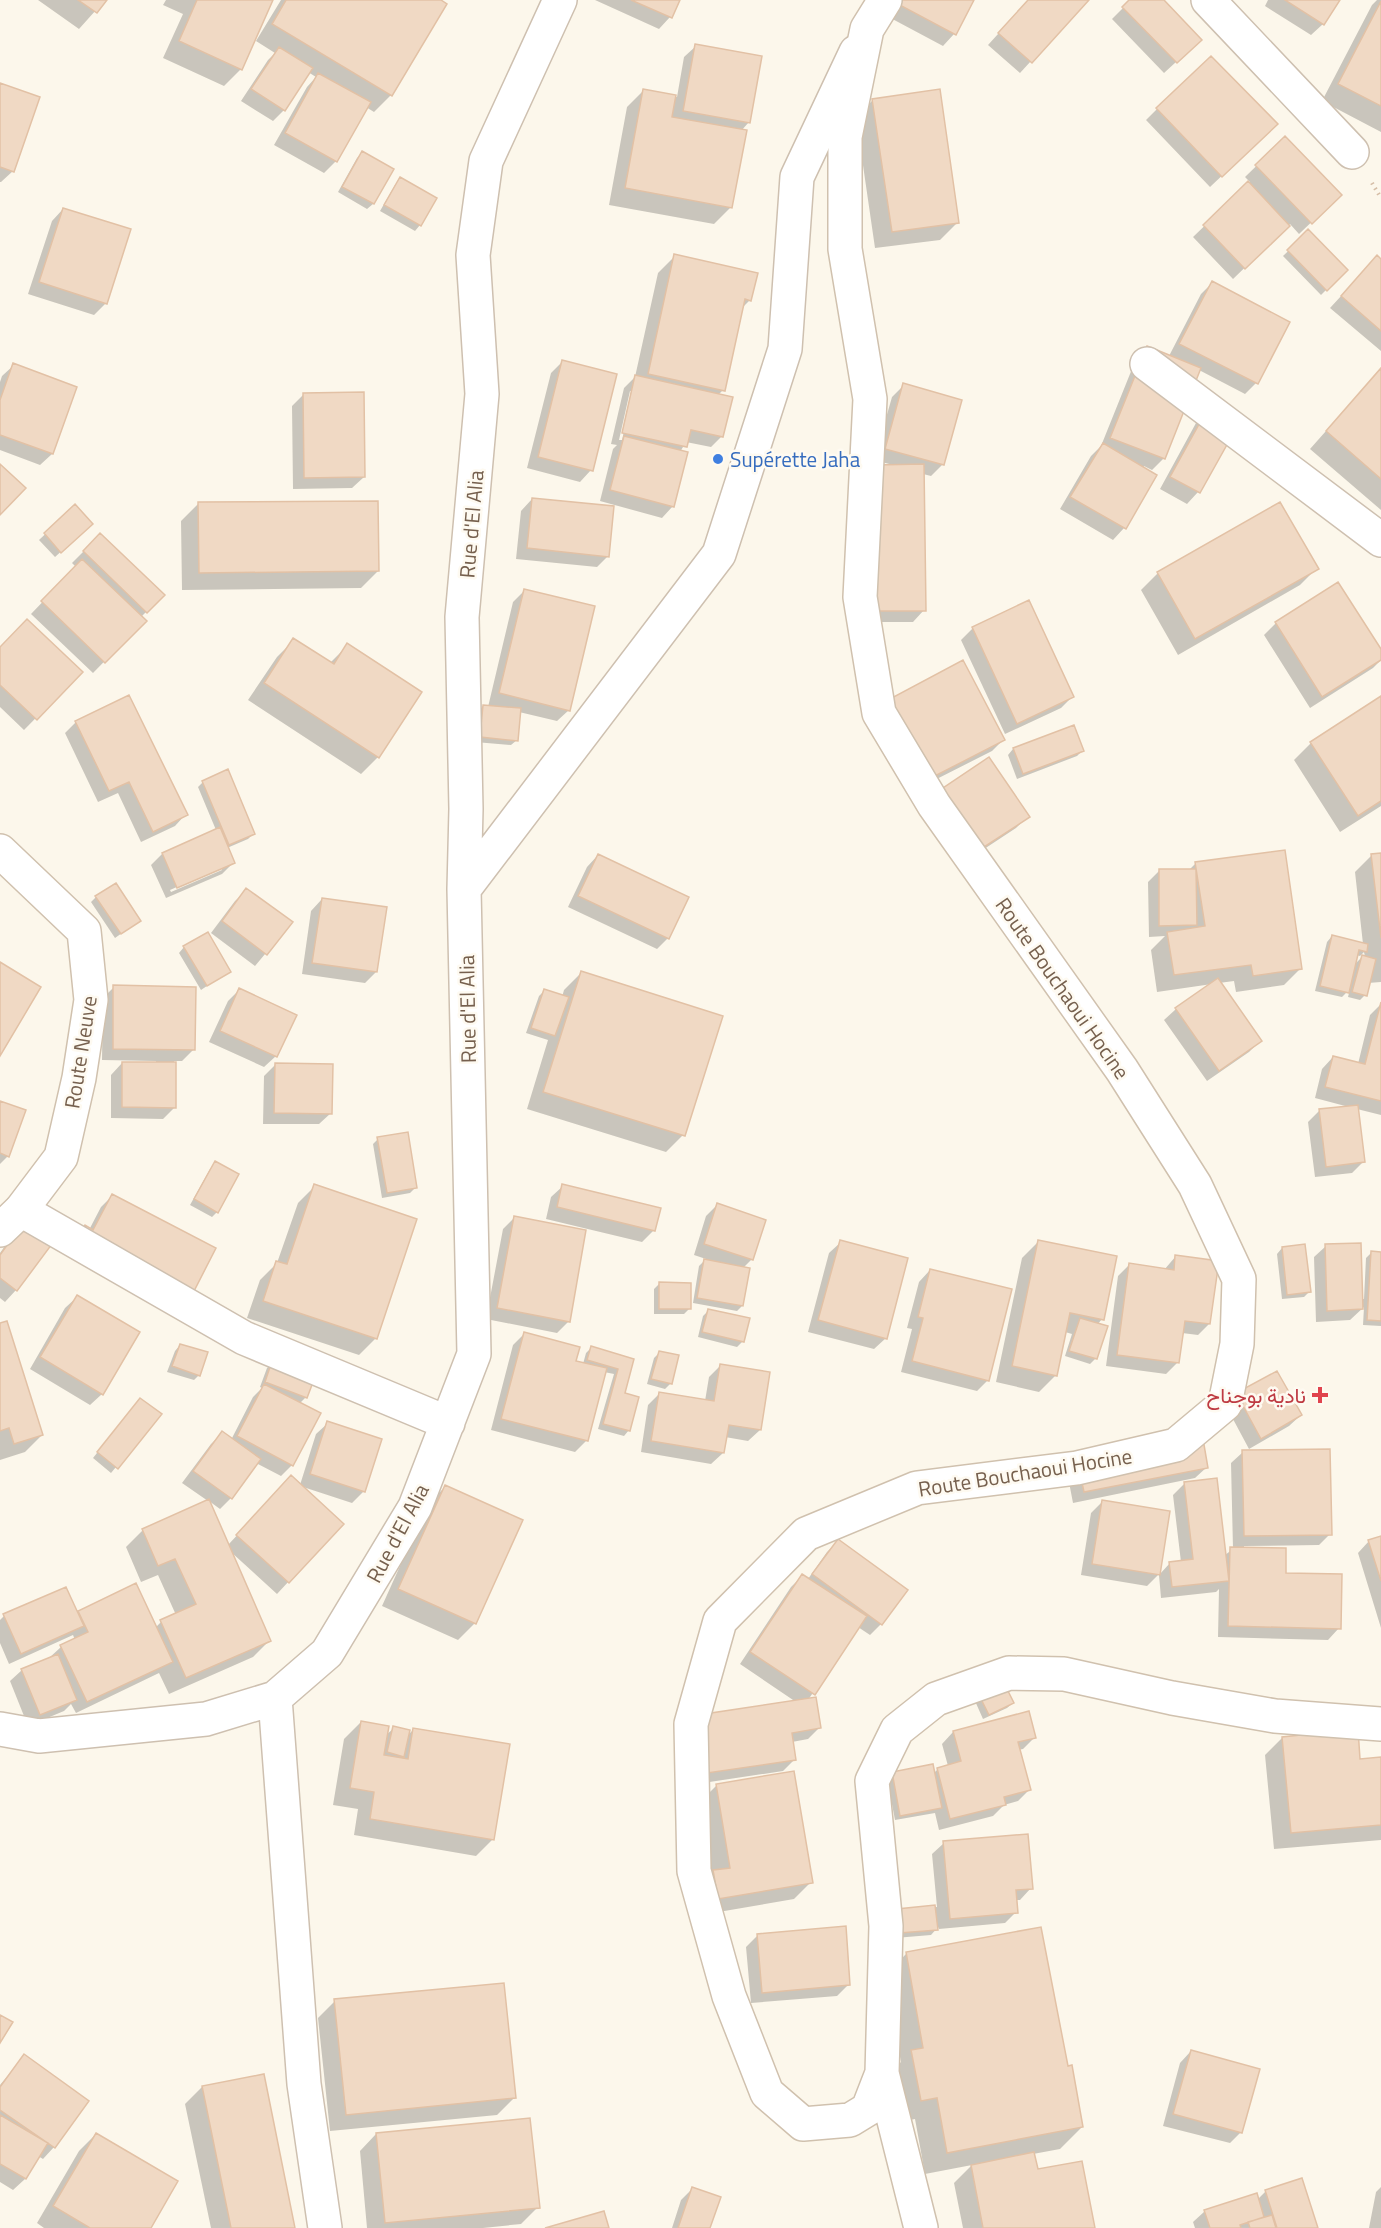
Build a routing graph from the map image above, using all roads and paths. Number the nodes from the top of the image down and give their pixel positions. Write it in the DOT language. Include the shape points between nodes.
graph roads {
  1 [pos="560,0"];
  2 [pos="885,0"];
  3 [pos="1208,0"];
  4 [pos="867,29"];
  5 [pos="1352,152"];
  6 [pos="1147,364"];
  7 [pos="1381,540"];
  8 [pos="0,850"];
  9 [pos="464,889"];
  10 [pos="11,1220"];
  11 [pos="448,1423"];
  12 [pos="275,1698"];
  13 [pos="1381,1724"];
  14 [pos="0,1729"];
  15 [pos="882,2073"];
  16 [pos="325,2228"];
  17 [pos="921,2228"];
  1 -- 9 [label="street, Rue d'El Alia" via="486,161 473,255 482,394 462,616"];
  2 -- 4 [label="street, Route Bouchaoui Hocine"];
  3 -- 5 [label="street"];
  4 -- 9 [label="street" via="797,177 784,349 719,554"];
  4 -- 15 [label="street, Route Bouchaoui Hocine" via="845,137 845,249 870,399 861,597 879,713 934,805 1128,1080 1195,1185 1239,1279 1237,1344 1225,1404 1176,1445 1077,1468 917,1488 806,1534 720,1621 691,1724 693,1837 694,1870 729,1996 767,2093 803,2124 850,2120 868,2109"];
  6 -- 7 [label="street"];
  8 -- 10 [label="street, Route Neuve" via="84,931 91,1000 61,1157"];
  9 -- 11 [label="street, Rue d'El Alia" via="474,1354"];
  10 -- 11 [label="street" via="244,1338"];
  11 -- 12 [label="street, Rue d'El Alia" via="415,1507 327,1653"];
  12 -- 14 [label="street, Rue d'El Alia" via="206,1719 39,1736"];
  12 -- 16 [label="street" via="304,2084"];
  13 -- 15 [label="street, Route Bouchaoui Hocine" via="1275,1716 1064,1674 1009,1673 936,1699 897,1730 872,1780 886,1926"];
  15 -- 17 [label="street"];
}
